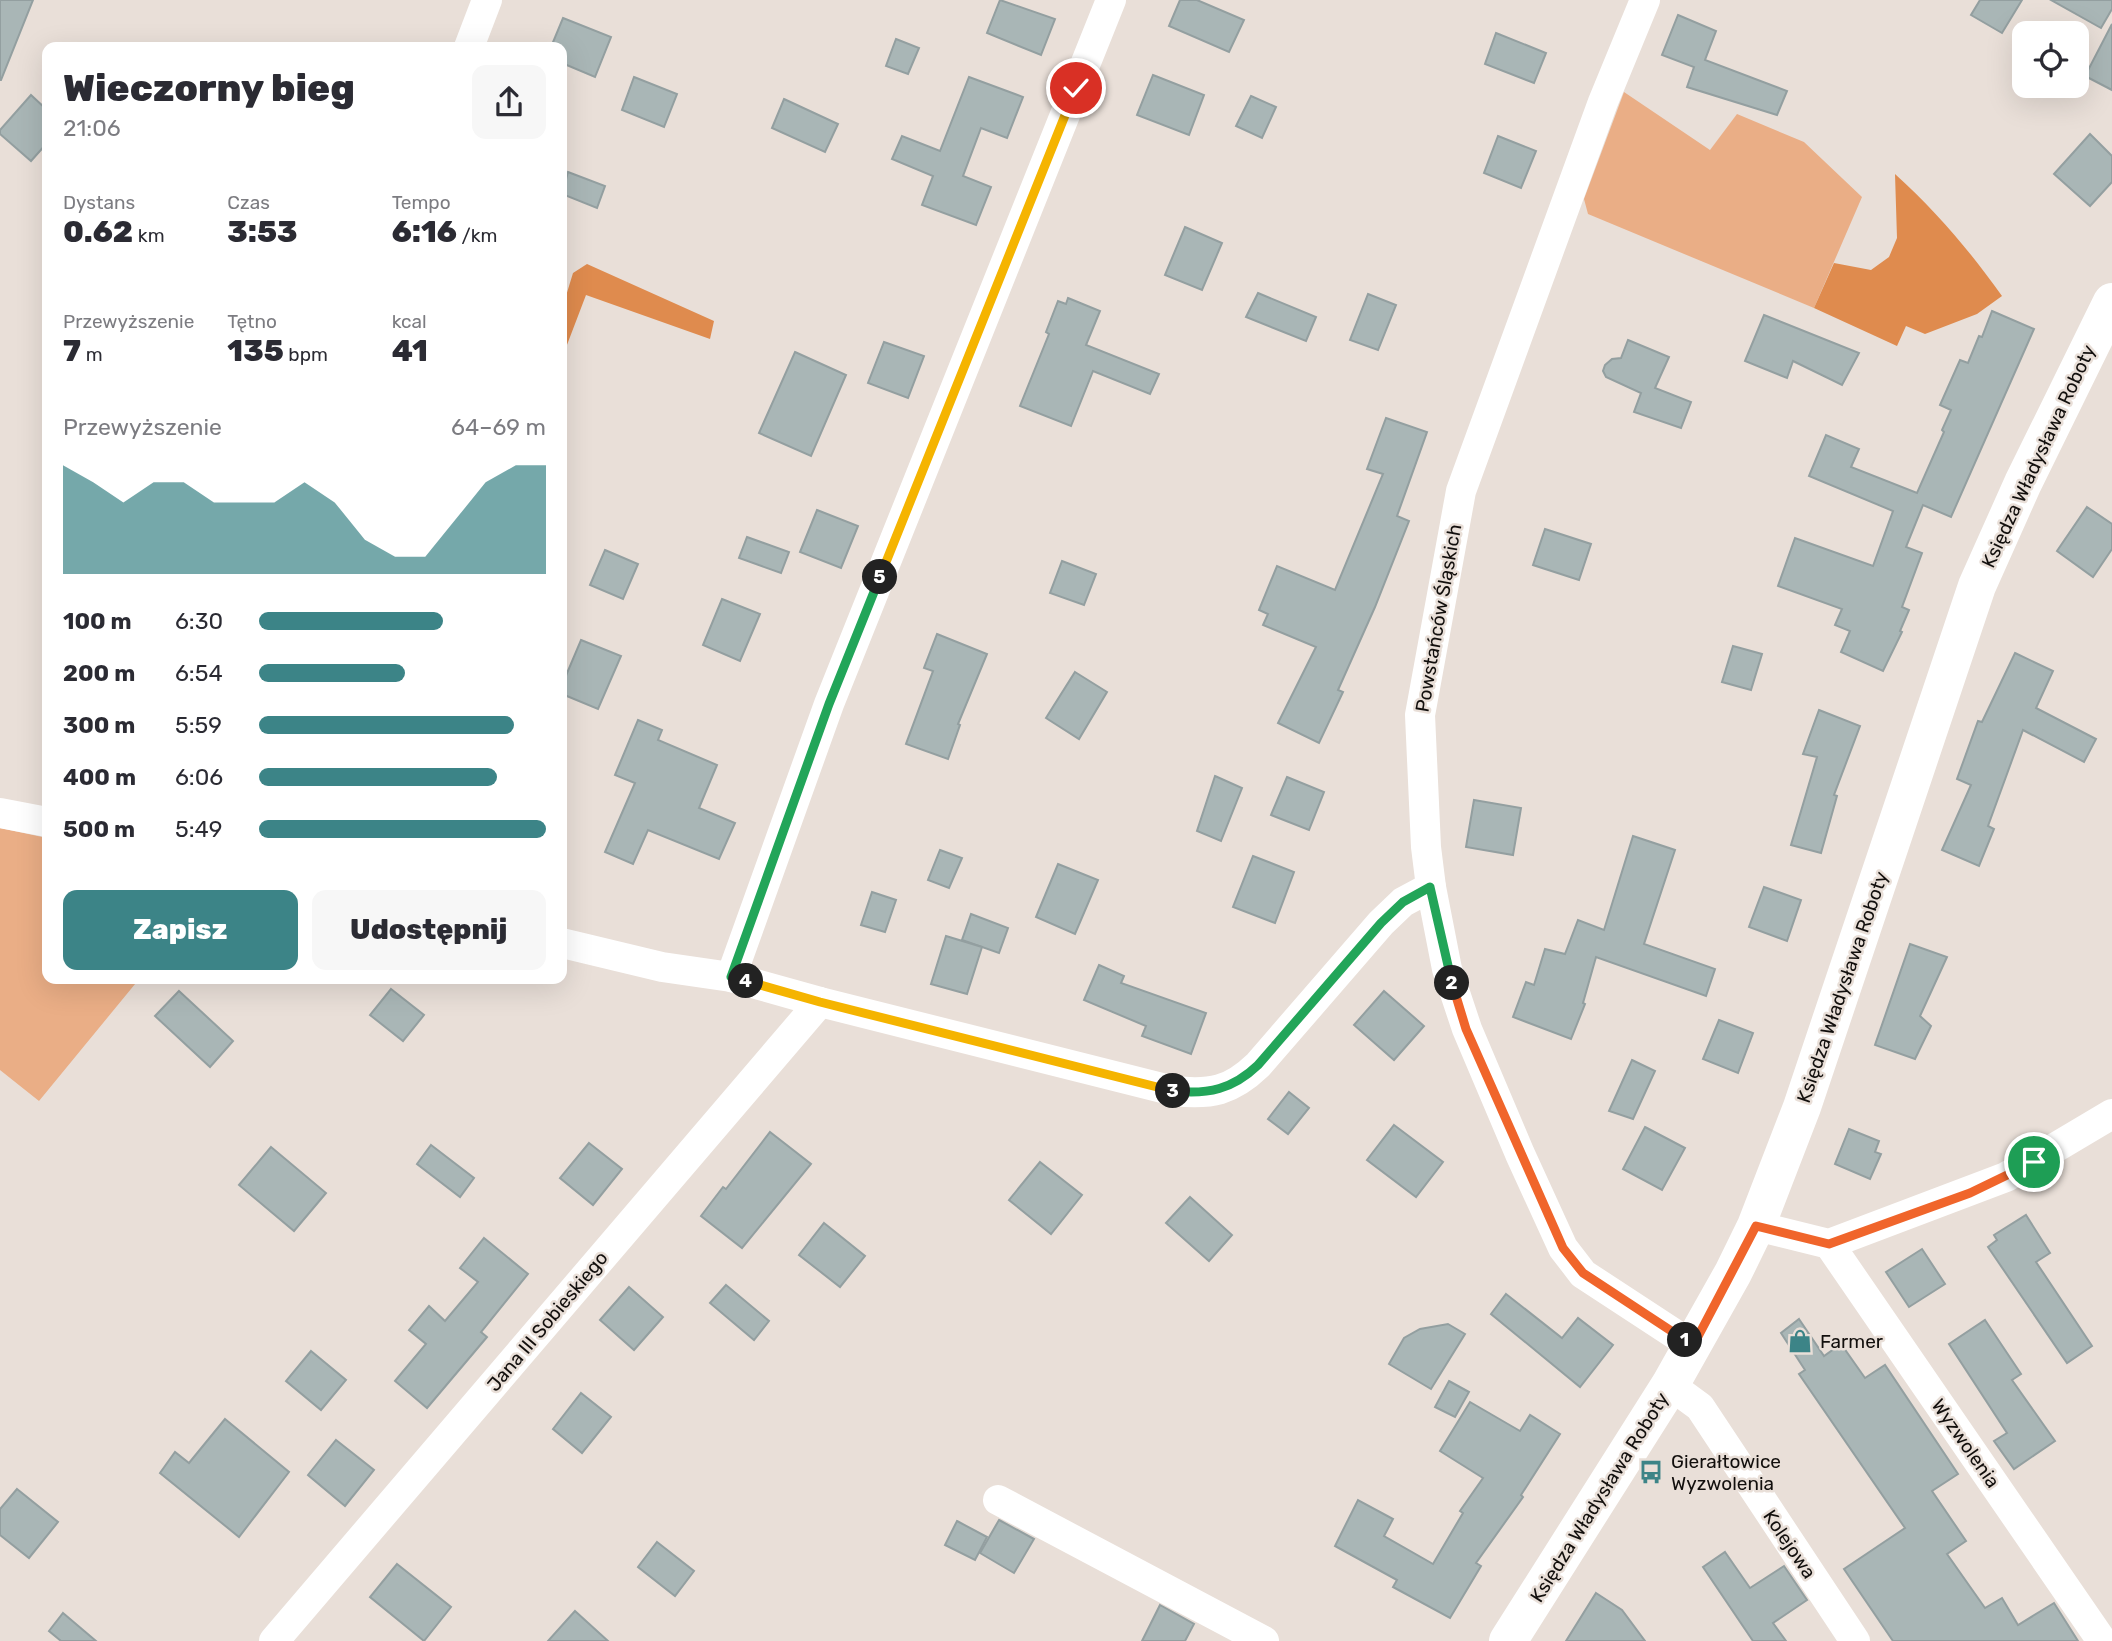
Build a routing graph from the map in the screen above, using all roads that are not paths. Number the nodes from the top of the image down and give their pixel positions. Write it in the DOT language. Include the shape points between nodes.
graph roads {
  1 [pos="487,0"];
  2 [pos="1111,0"];
  3 [pos="1645,0"];
  4 [pos="471,42"];
  5 [pos="2112,302"];
  6 [pos="0,813"];
  7 [pos="42,821"];
  8 [pos="1430,887"];
  9 [pos="567,944"];
  10 [pos="731,977"];
  11 [pos="820,1002"];
  12 [pos="2112,1114"];
  13 [pos="1756,1226"];
  14 [pos="1829,1244"];
  15 [pos="1693,1346"];
  16 [pos="1670,1385"];
  17 [pos="998,1500"];
  18 [pos="274,1641"];
  19 [pos="1264,1641"];
  20 [pos="1508,1641"];
  21 [pos="1855,1641"];
  22 [pos="2102,1641"];
  1 -- 4 [label="street"];
  2 -- 10 [label="street" via="829,704"];
  3 -- 8 [label="street, Powstańców Śląskich" via="1603,102 1461,491 1420,715"];
  5 -- 13 [label="main road, Księdza Władysława Roboty" via="1977,586 1802,1107"];
  6 -- 7 [label="street"];
  8 -- 11 [label="street" via="1403,902 1381,923 1258,1065 1244,1078 1218,1090 1174,1091"];
  8 -- 15 [label="street, Powstańców Śląskich" via="1447,969 1466,1029 1563,1248 1583,1273"];
  9 -- 10 [label="street" via="662,967"];
  10 -- 11 [label="street"];
  11 -- 18 [label="street, Jana III Sobieskiego"];
  12 -- 14 [label="street" via="2006,1177"];
  13 -- 14 [label="street"];
  13 -- 15 [label="main road, Księdza Władysława Roboty"];
  14 -- 22 [label="street, Wyzwolenia"];
  15 -- 16 [label="main road, Księdza Władysława Roboty"];
  16 -- 20 [label="main road, Księdza Władysława Roboty"];
  16 -- 21 [label="street, Kolejowa" via="1700,1407"];
  17 -- 19 [label="street"];
}
